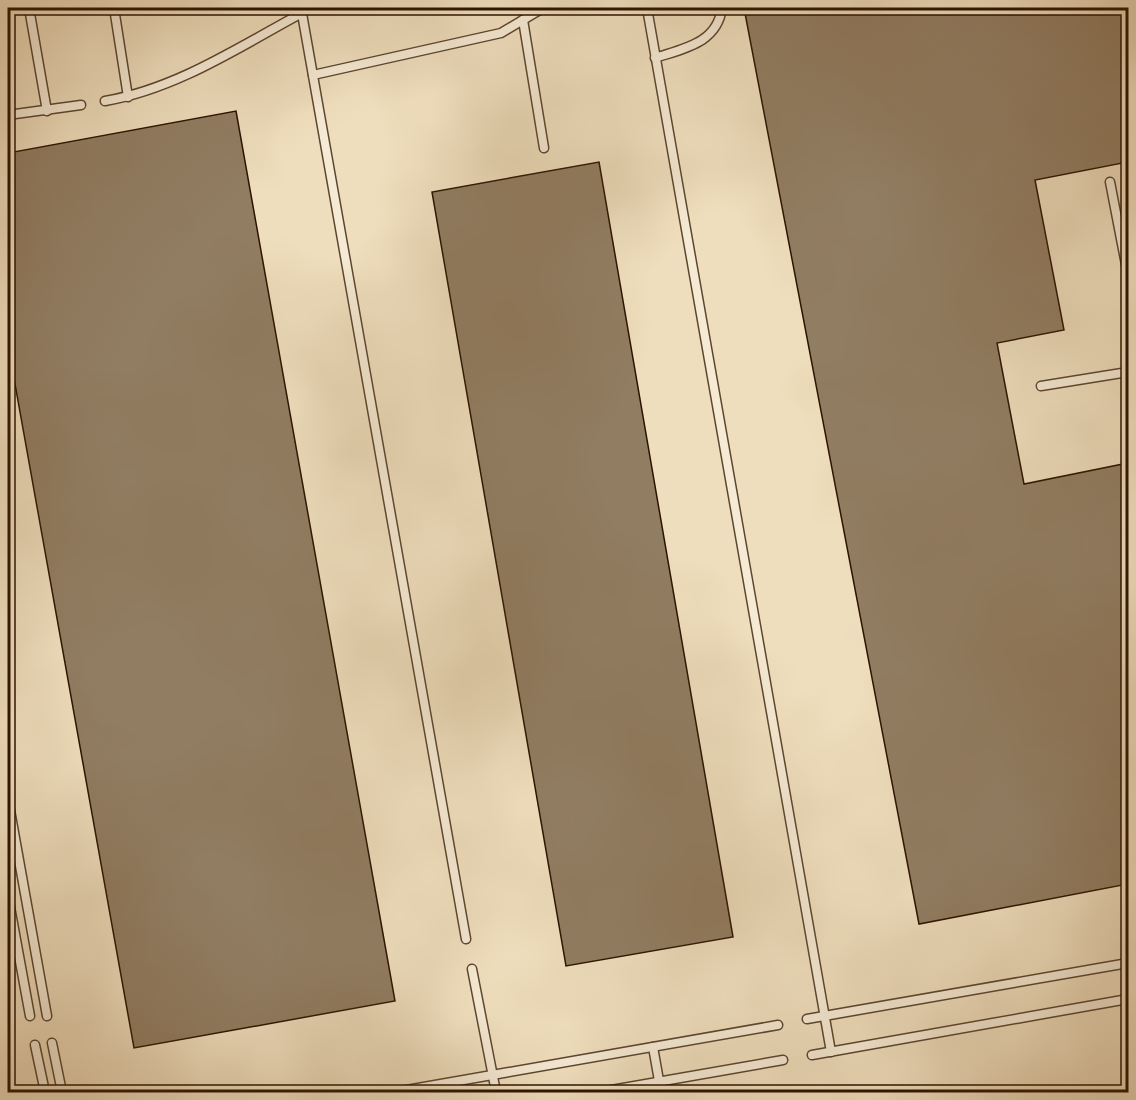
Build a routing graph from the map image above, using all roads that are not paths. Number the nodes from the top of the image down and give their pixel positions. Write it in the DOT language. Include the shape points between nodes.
graph roads {
  1 [pos="29,8"];
  2 [pos="114,8"];
  3 [pos="543,8"];
  4 [pos="646,8"];
  5 [pos="722,8"];
  6 [pos="302,10"];
  7 [pos="523,20"];
  8 [pos="655,58"];
  9 [pos="313,75"];
  10 [pos="128,97"];
  11 [pos="105,101"];
  12 [pos="81,105"];
  13 [pos="46,111"];
  14 [pos="8,115"];
  15 [pos="544,148"];
  16 [pos="1110,182"];
  17 [pos="1128,275"];
  18 [pos="1128,372"];
  19 [pos="1041,386"];
  20 [pos="8,603"];
  21 [pos="8,623"];
  22 [pos="8,799"];
  23 [pos="8,896"];
  24 [pos="466,939"];
  25 [pos="1128,963"];
  26 [pos="472,969"];
  27 [pos="1128,999"];
  28 [pos="47,1016"];
  29 [pos="30,1017"];
  30 [pos="825,1017"];
  31 [pos="807,1019"];
  32 [pos="778,1025"];
  33 [pos="52,1043"];
  34 [pos="35,1046"];
  35 [pos="653,1047"];
  36 [pos="831,1052"];
  37 [pos="812,1055"];
  38 [pos="783,1060"];
  39 [pos="493,1076"];
  40 [pos="659,1083"];
  41 [pos="45,1092"];
  42 [pos="62,1092"];
  43 [pos="395,1092"];
  44 [pos="496,1092"];
  45 [pos="600,1092"];
  46 [pos="661,1092"];
  1 -- 13 [label="lane"];
  2 -- 10 [label="lane"];
  3 -- 7 [label="lane"];
  4 -- 8 [label="lane"];
  5 -- 8 [label="lane" via="720,21 708,37"];
  6 -- 9 [label="lane"];
  6 -- 10 [label="lane" via="173,81"];
  7 -- 9 [label="lane" via="486,37"];
  7 -- 15 [label="lane"];
  8 -- 30 [label="lane"];
  9 -- 24 [label="lane"];
  10 -- 11 [label="lane"];
  12 -- 13 [label="lane"];
  13 -- 14 [label="lane"];
  16 -- 17 [label="lane"];
  18 -- 19 [label="lane"];
  20 -- 21 [label="lane"];
  22 -- 28 [label="lane"];
  23 -- 29 [label="lane"];
  25 -- 30 [label="lane"];
  26 -- 39 [label="lane"];
  27 -- 36 [label="lane"];
  30 -- 31 [label="lane"];
  30 -- 36 [label="lane"];
  32 -- 35 [label="lane"];
  33 -- 42 [label="lane"];
  34 -- 41 [label="lane"];
  35 -- 39 [label="lane"];
  35 -- 40 [label="lane"];
  36 -- 37 [label="lane"];
  38 -- 40 [label="lane"];
  39 -- 43 [label="lane"];
  39 -- 44 [label="lane"];
  40 -- 45 [label="lane"];
  40 -- 46 [label="lane"];
}
